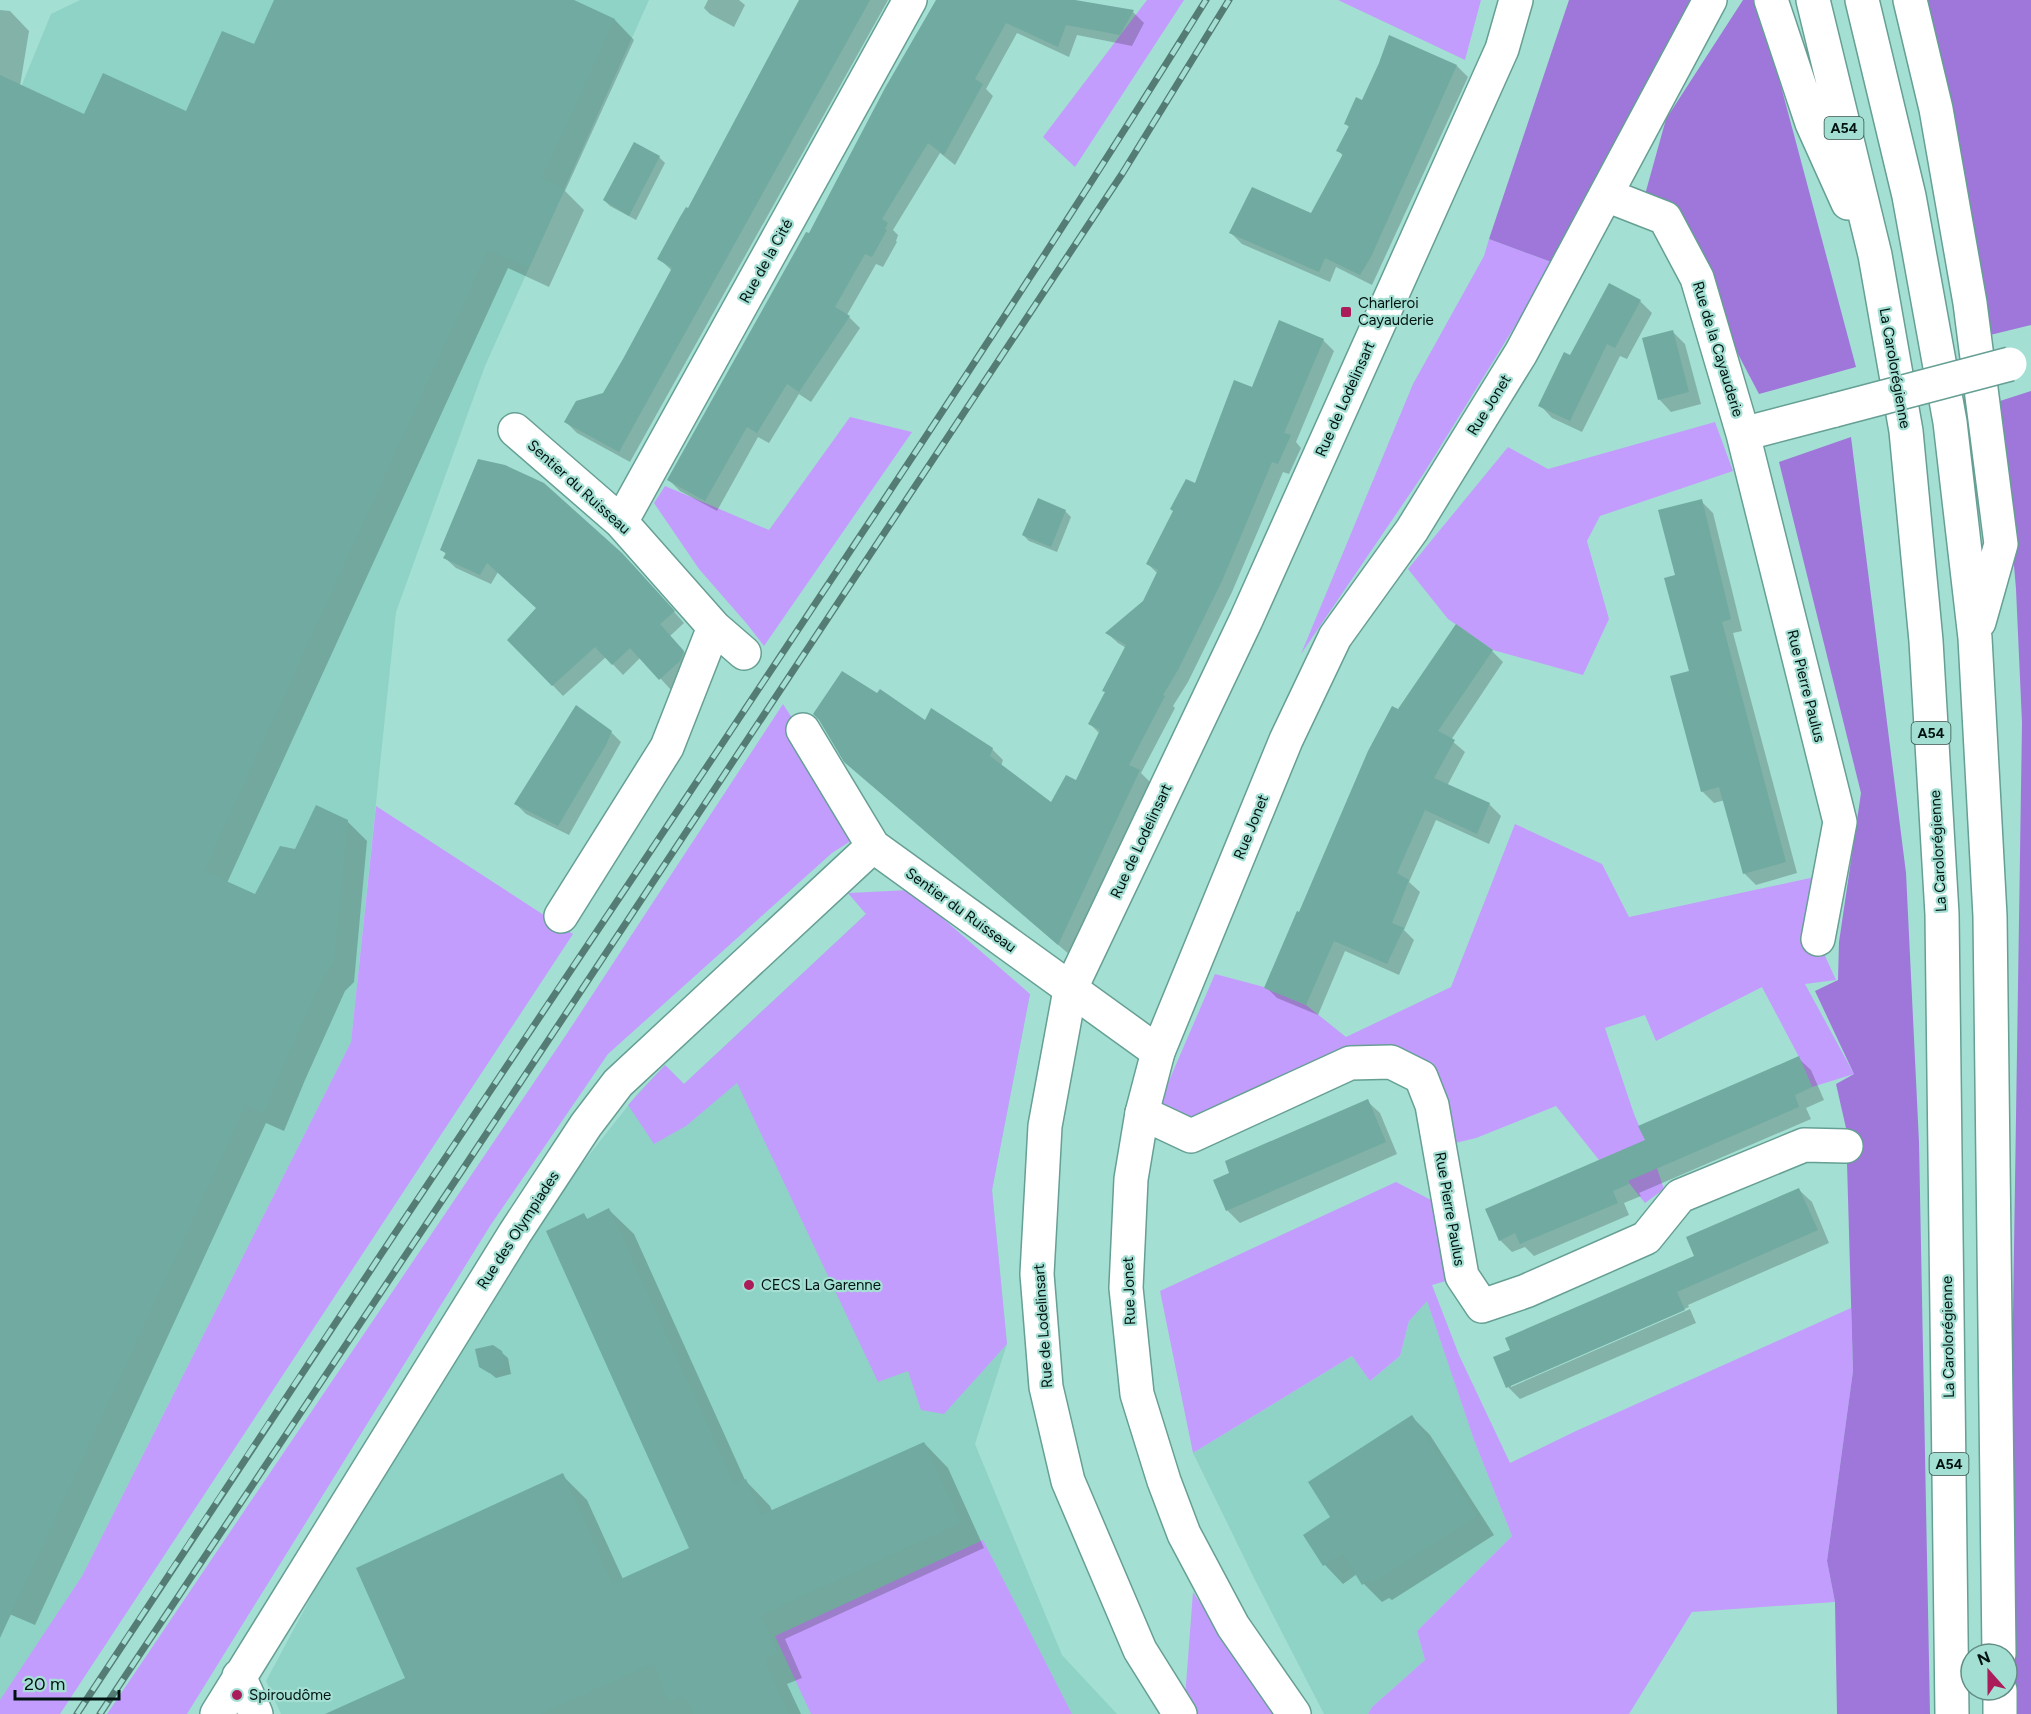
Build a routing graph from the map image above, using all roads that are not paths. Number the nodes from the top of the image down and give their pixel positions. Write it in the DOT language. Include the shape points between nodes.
graph roads {
  1 [pos="910,0"];
  2 [pos="1516,0"];
  3 [pos="1710,0"];
  4 [pos="1771,0"];
  5 [pos="1813,0"];
  6 [pos="1862,0"];
  7 [pos="1910,0"];
  8 [pos="1606,195"];
  9 [pos="1875,255"];
  10 [pos="2021,362"];
  11 [pos="515,430"];
  12 [pos="1743,434"];
  13 [pos="621,522"];
  14 [pos="714,627"];
  15 [pos="1975,638"];
  16 [pos="744,653"];
  17 [pos="803,730"];
  18 [pos="873,846"];
  19 [pos="561,916"];
  20 [pos="1818,939"];
  21 [pos="1070,990"];
  22 [pos="1158,1052"];
  23 [pos="1142,1113"];
  24 [pos="1846,1146"];
  25 [pos="1999,1642"];
  26 [pos="239,1676"];
  27 [pos="217,1714"];
  28 [pos="256,1714"];
  29 [pos="1180,1714"];
  30 [pos="1294,1714"];
  31 [pos="1952,1714"];
  1 -- 13 [label="main road, Rue de la Cité"];
  2 -- 21 [label="main road, Rue de Lodelinsart" via="1502,49 1251,609"];
  3 -- 8 [label="main road, Rue Jonet"];
  4 -- 9 [label="main road" via="1812,123"];
  5 -- 9 [label="main road, La Carolorégienne / A54"];
  6 -- 15 [label="main road" via="1909,196 1950,422"];
  7 -- 15 [label="main road" via="1936,109 1970,303 2001,544"];
  8 -- 12 [label="main road, Rue de la Cayauderie" via="1665,218 1697,278"];
  8 -- 22 [label="main road, Rue Jonet" via="1521,353 1412,530 1335,637 1286,740"];
  9 -- 31 [label="main road, La Carolorégienne / A54" via="1906,431 1926,641 1941,902"];
  10 -- 12 [label="main road, Rue de la Cayauderie, bridge"];
  11 -- 13 [label="main road, Sentier du Ruisseau"];
  12 -- 20 [label="main road, Rue Pierre Paulus" via="1840,822"];
  13 -- 14 [label="main road, Sentier du Ruisseau"];
  14 -- 16 [label="main road, Sentier du Ruisseau"];
  14 -- 19 [label="main road" via="667,747"];
  15 -- 25 [label="main road" via="1990,916"];
  17 -- 18 [label="main road, Sentier du Ruisseau"];
  18 -- 21 [label="main road, Sentier du Ruisseau"];
  18 -- 26 [label="main road, Rue des Olympiades" via="618,1083 515,1233"];
  21 -- 22 [label="main road, Sentier du Ruisseau"];
  21 -- 29 [label="main road, Rue de Lodelinsart" via="1045,1137 1037,1274 1046,1387 1068,1481 1140,1650"];
  22 -- 23 [label="main road, Rue Jonet"];
  23 -- 24 [label="main road, Rue Pierre Paulus" via="1191,1136 1350,1063 1391,1062 1421,1077 1432,1105 1462,1276 1482,1306 1646,1238 1680,1196 1804,1145"];
  23 -- 30 [label="main road, Rue Jonet" via="1131,1179 1126,1288 1137,1394 1184,1534 1233,1626"];
  26 -- 27 [label="main road, Rue des Olympiades"];
  26 -- 28 [label="main road"];
}
